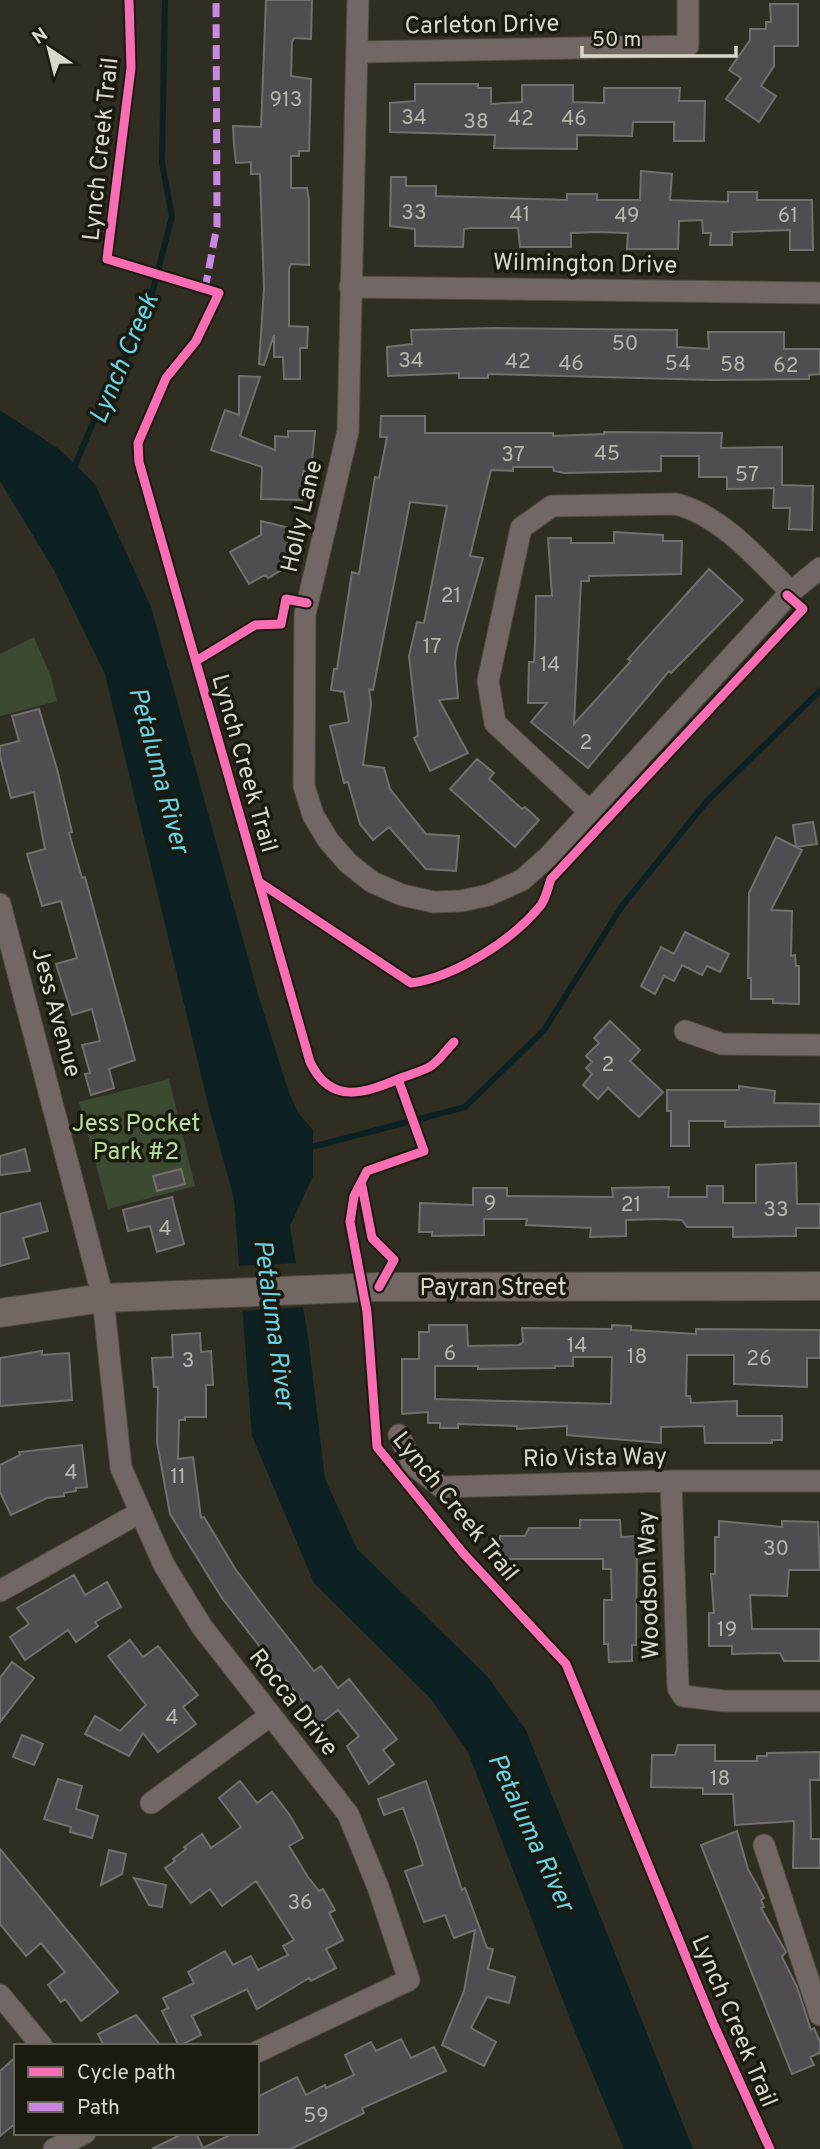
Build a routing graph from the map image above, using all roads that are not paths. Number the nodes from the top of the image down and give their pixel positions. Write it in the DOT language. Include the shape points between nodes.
graph roads {
  1 [pos="358,0"];
  2 [pos="688,0"];
  3 [pos="358,52"];
  4 [pos="350,287"];
  5 [pos="820,293"];
  6 [pos="820,568"];
  7 [pos="791,592"];
  8 [pos="589,811"];
  9 [pos="0,904"];
  10 [pos="685,1031"];
  11 [pos="820,1045"];
  12 [pos="820,1286"];
  13 [pos="103,1298"];
  14 [pos="0,1313"];
  15 [pos="399,1435"];
  16 [pos="671,1481"];
  17 [pos="820,1481"];
  18 [pos="139,1513"];
  19 [pos="0,1591"];
  20 [pos="820,1701"];
  21 [pos="271,1715"];
  22 [pos="151,1803"];
  23 [pos="764,1845"];
  24 [pos="813,1967"];
  25 [pos="0,1995"];
  26 [pos="820,2015"];
  27 [pos="40,2044"];
  28 [pos="259,2051"];
  29 [pos="81,2135"];
  30 [pos="54,2149"];
  1 -- 3 [label="street, Holly Lane"];
  2 -- 3 [label="street, Carleton Drive" via="688,46"];
  3 -- 4 [label="street, Holly Lane"];
  4 -- 5 [label="street, Wilmington Drive"];
  4 -- 8 [label="street, Holly Lane" via="348,431 305,614 304,786 313,815 341,855 372,882 434,902 489,895 522,880"];
  6 -- 7 [label="street, Holly Lane"];
  7 -- 8 [label="street, Holly Lane"];
  7 -- 8 [label="street" via="727,531 695,509 676,504 552,506 521,528 488,681 495,723"];
  9 -- 13 [label="street, Jess Avenue"];
  10 -- 11 [label="street" via="722,1044"];
  12 -- 13 [label="main road, Payran Street" via="379,1287"];
  13 -- 14 [label="main road, Payran Street"];
  13 -- 18 [label="street, Rocca Drive" via="121,1468"];
  15 -- 16 [label="street, Rio Vista Way" via="414,1465 441,1487"];
  16 -- 17 [label="street, Rio Vista Way"];
  16 -- 20 [label="street, Woodson Way" via="678,1688 683,1696 724,1701"];
  18 -- 19 [label="street"];
  18 -- 21 [label="street, Rocca Drive" via="163,1565 202,1627"];
  21 -- 22 [label="street"];
  21 -- 28 [label="street, Rocca Drive" via="348,1814 409,1980"];
  23 -- 24 [label="street"];
  24 -- 26 [label="street"];
  25 -- 27 [label="street"];
  29 -- 30 [label="street"];
}
